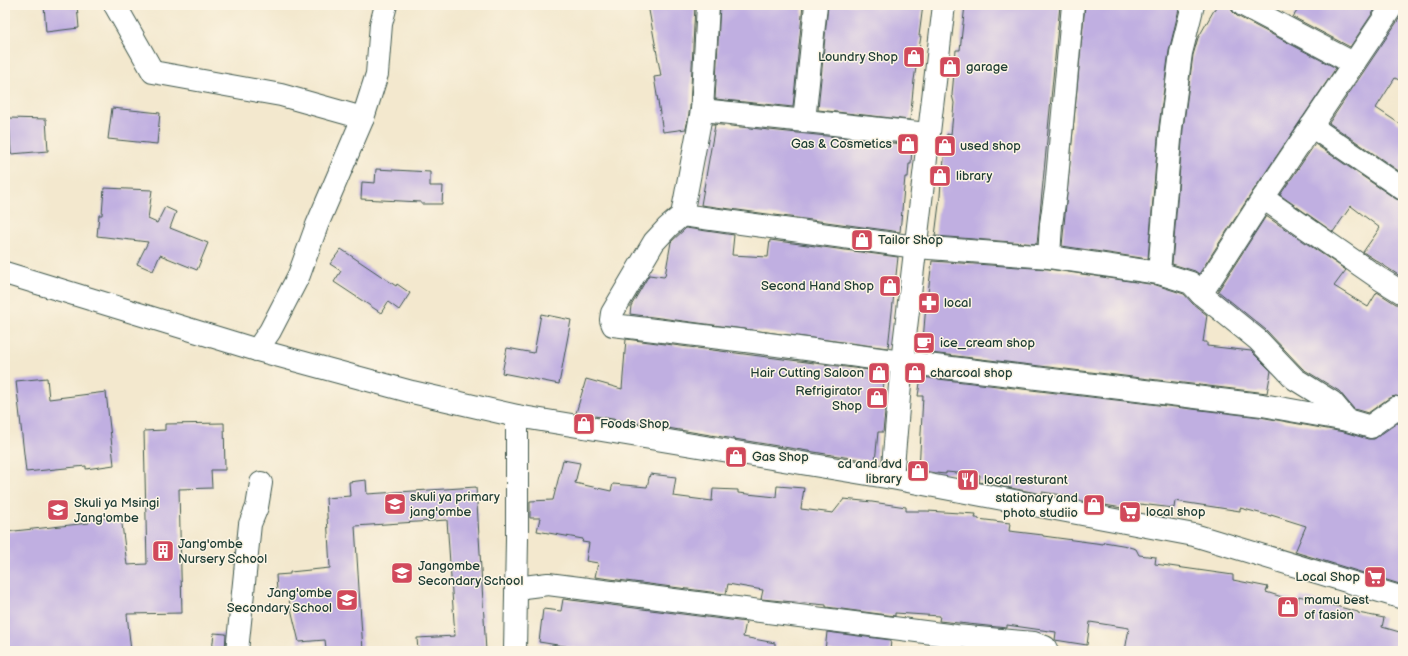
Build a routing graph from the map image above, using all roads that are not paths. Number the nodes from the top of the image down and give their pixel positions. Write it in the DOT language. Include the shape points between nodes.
graph roads {
  1 [pos="115,5"];
  2 [pos="386,5"];
  3 [pos="708,5"];
  4 [pos="816,5"];
  5 [pos="944,5"];
  6 [pos="1073,5"];
  7 [pos="1193,5"];
  8 [pos="1243,5"];
  9 [pos="1393,5"];
  10 [pos="1353,63"];
  11 [pos="702,110"];
  12 [pos="362,118"];
  13 [pos="804,121"];
  14 [pos="1312,126"];
  15 [pos="928,134"];
  16 [pos="1403,189"];
  17 [pos="1263,198"];
  18 [pos="682,215"];
  19 [pos="916,247"];
  20 [pos="1049,257"];
  21 [pos="5,273"];
  22 [pos="1159,273"];
  23 [pos="1403,293"];
  24 [pos="1201,294"];
  25 [pos="257,350"];
  26 [pos="902,362"];
  27 [pos="1403,412"];
  28 [pos="517,416"];
  29 [pos="1347,420"];
  30 [pos="892,478"];
  31 [pos="261,482"];
  32 [pos="516,588"];
  33 [pos="1403,598"];
  34 [pos="237,651"];
  35 [pos="515,651"];
  36 [pos="1047,651"];
  1 -- 12 [label="street" via="153,72 281,95"];
  2 -- 12 [label="street" via="381,24 377,74"];
  3 -- 11 [label="street"];
  4 -- 13 [label="street"];
  5 -- 15 [label="street"];
  6 -- 20 [label="street"];
  7 -- 22 [label="street" via="1181,53 1171,128"];
  8 -- 10 [label="street"];
  9 -- 10 [label="street"];
  10 -- 14 [label="street"];
  11 -- 13 [label="street"];
  11 -- 18 [label="street"];
  12 -- 25 [label="street" via="317,226 300,275"];
  13 -- 15 [label="street"];
  14 -- 16 [label="street"];
  14 -- 17 [label="street"];
  15 -- 19 [label="street"];
  17 -- 23 [label="street"];
  17 -- 24 [label="street"];
  18 -- 19 [label="street"];
  18 -- 26 [label="street" via="654,242 612,313 613,325"];
  19 -- 20 [label="street"];
  19 -- 26 [label="street"];
  20 -- 22 [label="street"];
  21 -- 25 [label="street"];
  22 -- 24 [label="street" via="1190,283"];
  24 -- 29 [label="street" via="1258,340 1295,379 1332,402"];
  25 -- 28 [label="street" via="412,392"];
  26 -- 29 [label="street" via="1262,404"];
  26 -- 30 [label="street"];
  27 -- 29 [label="street" via="1396,408 1371,427"];
  28 -- 30 [label="street"];
  28 -- 32 [label="street"];
  30 -- 33 [label="street" via="1194,535"];
  31 -- 34 [label="street" via="257,507 250,524"];
  32 -- 35 [label="street"];
  32 -- 36 [label="street" via="548,584 956,636 1034,643 1045,647"];
}
